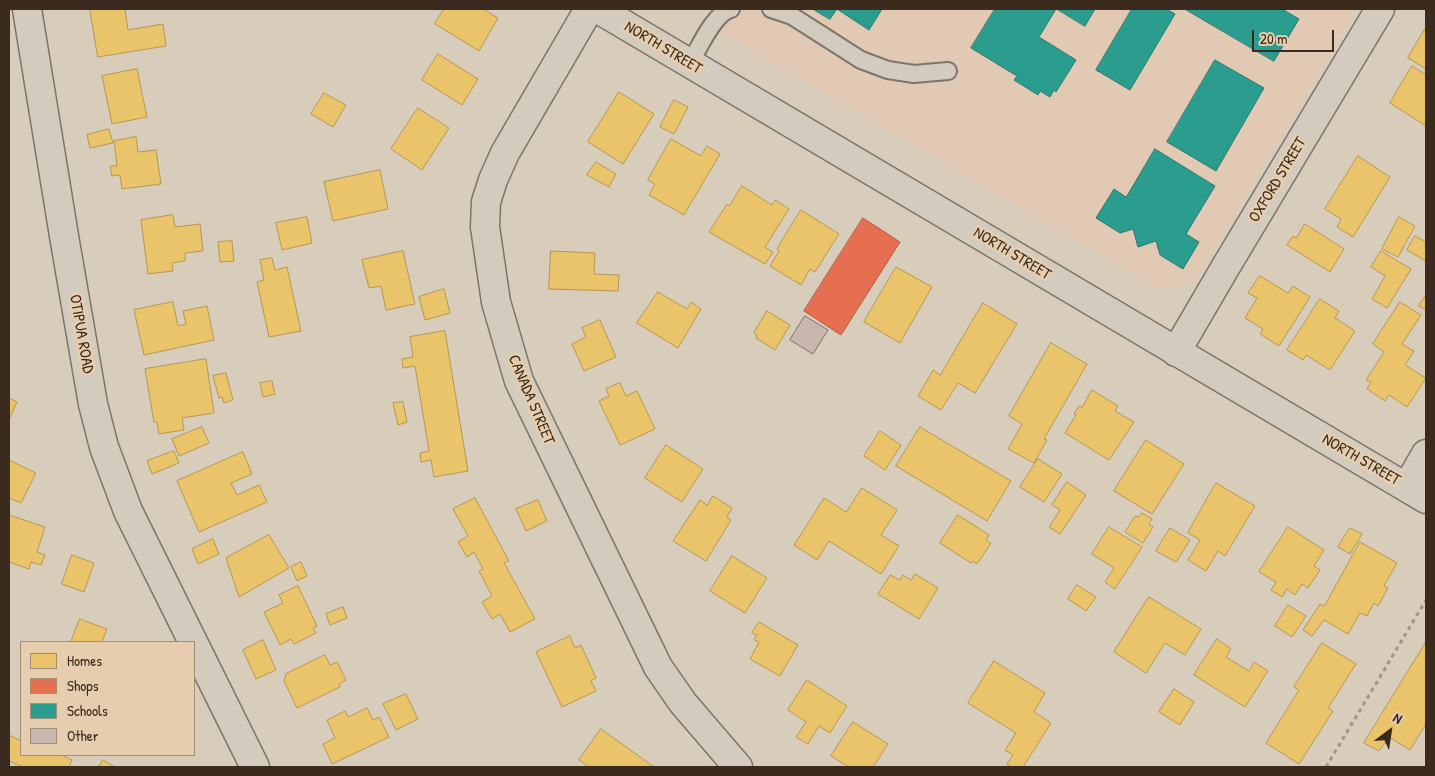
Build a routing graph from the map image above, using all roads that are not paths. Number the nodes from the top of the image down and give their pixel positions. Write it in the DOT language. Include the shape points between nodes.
graph roads {
  1 [pos="27,9"];
  2 [pos="589,9"];
  3 [pos="598,9"];
  4 [pos="732,9"];
  5 [pos="771,9"];
  6 [pos="1380,9"];
  7 [pos="690,63"];
  8 [pos="948,71"];
  9 [pos="1176,352"];
  10 [pos="1426,454"];
  11 [pos="1417,493"];
  12 [pos="192,641"];
  13 [pos="195,647"];
  14 [pos="255,767"];
  15 [pos="738,767"];
  1 -- 12 [label="street, OTIPUA ROAD" via="65,245 93,404 104,447 128,511"];
  2 -- 15 [label="street, CANADA STREET" via="492,180 486,202 485,227 496,302 519,381 658,667 683,703"];
  3 -- 7 [label="street, NORTH STREET"];
  4 -- 7 [label="lane" via="717,19"];
  5 -- 8 [label="lane" via="792,16 860,60 888,70 914,74"];
  6 -- 9 [label="street, OXFORD STREET"];
  7 -- 9 [label="street, NORTH STREET"];
  9 -- 11 [label="street, NORTH STREET"];
  10 -- 11 [label="street"];
  13 -- 14 [label="street, OTIPUA ROAD"];
}
